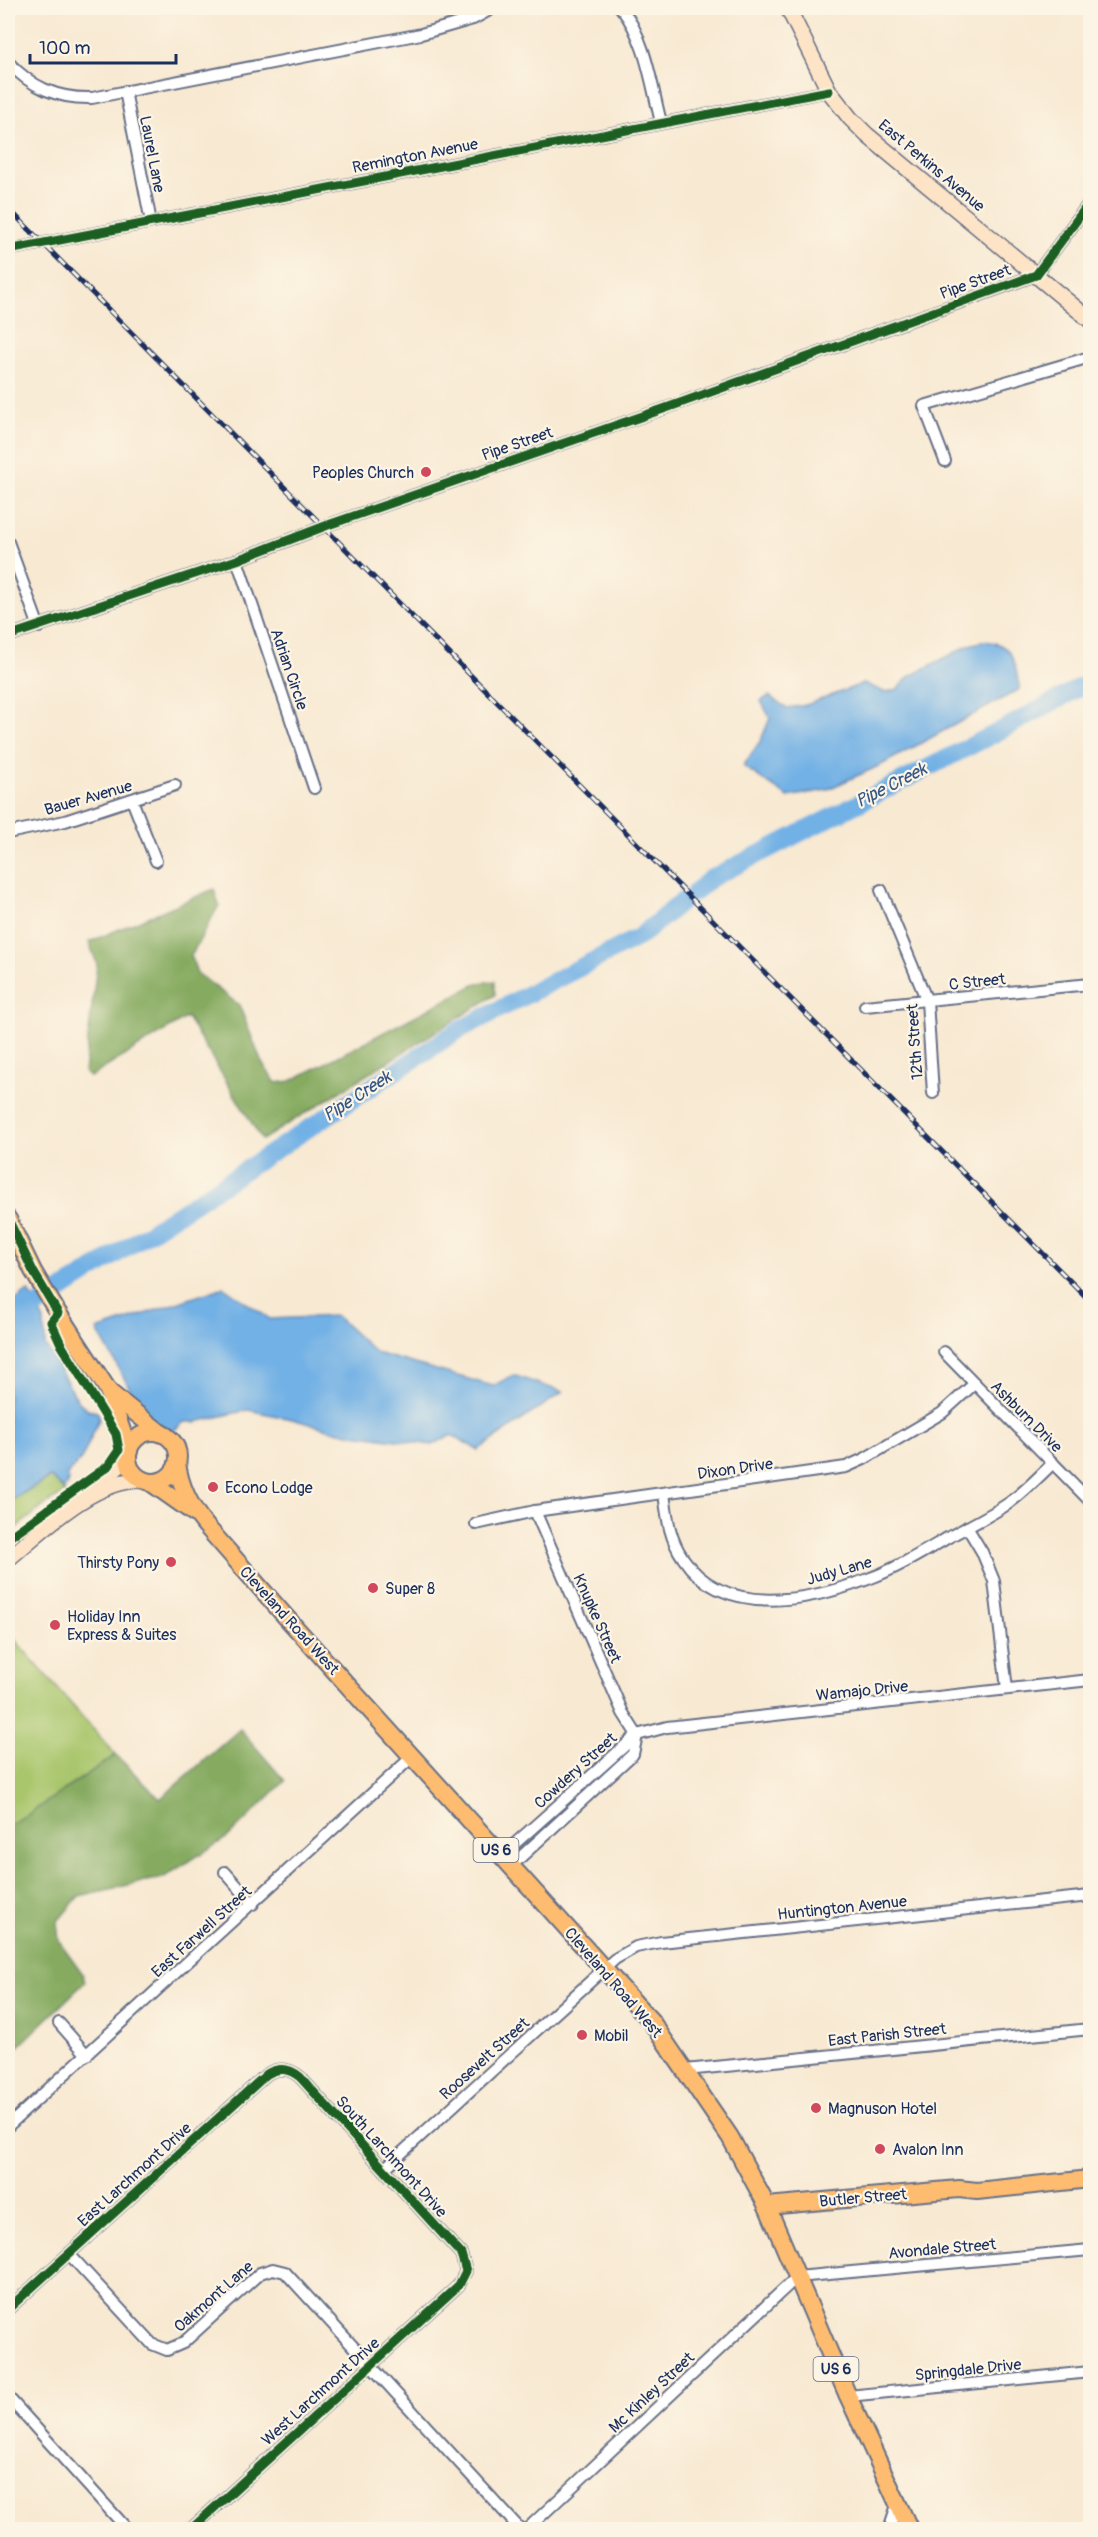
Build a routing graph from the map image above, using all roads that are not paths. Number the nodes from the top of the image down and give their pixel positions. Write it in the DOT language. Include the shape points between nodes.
graph roads {
  1 [pos="493,8"];
  2 [pos="621,8"];
  3 [pos="788,8"];
  4 [pos="8,62"];
  5 [pos="829,91"];
  6 [pos="126,92"];
  7 [pos="661,122"];
  8 [pos="1090,202"];
  9 [pos="151,222"];
  10 [pos="8,250"];
  11 [pos="1036,275"];
  12 [pos="1090,320"];
  13 [pos="1090,357"];
  14 [pos="945,461"];
  15 [pos="8,542"];
  16 [pos="237,560"];
  17 [pos="39,627"];
  18 [pos="8,636"];
  19 [pos="175,785"];
  20 [pos="314,788"];
  21 [pos="132,800"];
  22 [pos="8,833"];
  23 [pos="156,861"];
  24 [pos="881,890"];
  25 [pos="1090,984"];
  26 [pos="927,1001"];
  27 [pos="865,1006"];
  28 [pos="933,1093"];
  29 [pos="8,1219"];
  30 [pos="944,1352"];
  31 [pos="974,1384"];
  32 [pos="108,1390"];
  33 [pos="162,1434"];
  34 [pos="128,1454"];
  35 [pos="177,1463"];
  36 [pos="1053,1463"];
  37 [pos="147,1481"];
  38 [pos="664,1493"];
  39 [pos="85,1498"];
  40 [pos="1090,1501"];
  41 [pos="535,1511"];
  42 [pos="197,1515"];
  43 [pos="476,1524"];
  44 [pos="967,1527"];
  45 [pos="8,1559"];
  46 [pos="1090,1680"];
  47 [pos="1007,1689"];
  48 [pos="638,1735"];
  49 [pos="413,1756"];
  50 [pos="506,1861"];
  51 [pos="225,1872"];
  52 [pos="1090,1896"];
  53 [pos="253,1904"];
  54 [pos="604,1969"];
  55 [pos="59,2024"];
  56 [pos="1090,2029"];
  57 [pos="87,2055"];
  58 [pos="285,2069"];
  59 [pos="686,2070"];
  60 [pos="8,2126"];
  61 [pos="384,2169"];
  62 [pos="1090,2169"];
  63 [pos="1090,2179"];
  64 [pos="959,2189"];
  65 [pos="766,2206"];
  66 [pos="1090,2250"];
  67 [pos="69,2254"];
  68 [pos="466,2271"];
  69 [pos="797,2277"];
  70 [pos="8,2309"];
  71 [pos="370,2365"];
  72 [pos="1090,2372"];
  73 [pos="848,2396"];
  74 [pos="8,2397"];
  75 [pos="898,2502"];
  76 [pos="128,2529"];
  77 [pos="190,2529"];
  78 [pos="520,2529"];
  79 [pos="526,2529"];
  80 [pos="889,2529"];
  81 [pos="910,2529"];
  1 -- 6 [label="street" via="473,19 421,34"];
  2 -- 7 [label="street" via="640,43"];
  3 -- 5 [label="main road, East Perkins Avenue"];
  4 -- 6 [label="street" via="34,85 69,98"];
  5 -- 7 [label="street, Remington Avenue"];
  5 -- 11 [label="main road, East Perkins Avenue" via="867,135"];
  6 -- 9 [label="street, Laurel Lane"];
  7 -- 9 [label="street, Remington Avenue"];
  8 -- 11 [label="street"];
  9 -- 10 [label="street, Remington Avenue"];
  11 -- 12 [label="main road, East Perkins Avenue"];
  11 -- 16 [label="street, Pipe Street"];
  13 -- 14 [label="street" via="924,406"];
  15 -- 17 [label="street"];
  16 -- 17 [label="street, Pipe Street"];
  16 -- 20 [label="street, Adrian Circle"];
  17 -- 18 [label="street, Pipe Street"];
  19 -- 21 [label="street, Bauer Avenue"];
  21 -- 22 [label="street, Bauer Avenue" via="65,821"];
  21 -- 23 [label="street"];
  24 -- 26 [label="street, 12th Street"];
  25 -- 26 [label="street, C Street"];
  26 -- 27 [label="street, C Street"];
  26 -- 28 [label="street, 12th Street"];
  29 -- 32 [label="main road" via="33,1271"];
  30 -- 31 [label="street, Ashburn Drive"];
  31 -- 36 [label="street, Ashburn Drive"];
  31 -- 38 [label="street, Dixon Drive" via="942,1413 850,1466"];
  32 -- 33 [label="main road"];
  32 -- 34 [label="main road"];
  33 -- 34 [label="main road" via="144,1433 134,1440"];
  33 -- 35 [label="main road" via="175,1445"];
  34 -- 37 [label="main road" via="131,1468"];
  34 -- 39 [label="main road"];
  35 -- 37 [label="main road" via="167,1478"];
  35 -- 42 [label="main road, Cleveland Road West / US 6" via="181,1484"];
  36 -- 40 [label="street, Ashburn Drive"];
  36 -- 44 [label="street, Judy Lane" via="1007,1504"];
  37 -- 39 [label="main road" via="119,1483"];
  37 -- 42 [label="main road, Cleveland Road West / US 6"];
  38 -- 41 [label="street, Dixon Drive"];
  38 -- 44 [label="street, Judy Lane" via="671,1532 686,1562 720,1591 746,1599 804,1595 863,1581"];
  39 -- 45 [label="main road"];
  41 -- 43 [label="street, Dixon Drive"];
  41 -- 48 [label="street, Knupke Street" via="623,1713"];
  42 -- 49 [label="main road, Cleveland Road West / US 6"];
  44 -- 47 [label="street" via="994,1581"];
  46 -- 47 [label="street, Wamajo Drive"];
  47 -- 48 [label="street, Wamajo Drive" via="667,1727"];
  48 -- 50 [label="street, Cowdery Street"];
  49 -- 50 [label="main road, Cleveland Road West / US 6"];
  49 -- 53 [label="street, East Farwell Street"];
  50 -- 54 [label="main road, Cleveland Road West / US 6"];
  51 -- 53 [label="street"];
  52 -- 54 [label="street, Huntington Avenue" via="655,1943 630,1949"];
  53 -- 57 [label="street, East Farwell Street"];
  54 -- 59 [label="main road, Cleveland Road West / US 6" via="651,2021"];
  54 -- 61 [label="street, Roosevelt Street"];
  55 -- 57 [label="street"];
  56 -- 59 [label="street, East Parish Street"];
  57 -- 60 [label="street, East Farwell Street"];
  58 -- 61 [label="street, South Larchmont Drive" via="300,2077"];
  58 -- 67 [label="street, East Larchmont Drive" via="267,2074"];
  59 -- 65 [label="main road, Cleveland Road West / US 6" via="730,2137"];
  61 -- 68 [label="street, South Larchmont Drive" via="461,2254"];
  62 -- 64 [label="main road, Butler Street" via="975,2181"];
  63 -- 64 [label="main road, Butler Street" via="977,2191"];
  64 -- 65 [label="main road, Butler Street"];
  65 -- 69 [label="main road, Cleveland Road West / US 6"];
  66 -- 69 [label="street, Avondale Street"];
  67 -- 70 [label="street, East Larchmont Drive"];
  67 -- 71 [label="street, Oakmont Lane" via="156,2347 167,2350 178,2346 255,2277 267,2270 285,2272"];
  68 -- 71 [label="street, West Larchmont Drive" via="459,2285"];
  69 -- 73 [label="main road, Cleveland Road West / US 6"];
  69 -- 79 [label="street, Mc Kinley Street"];
  71 -- 77 [label="street, West Larchmont Drive"];
  71 -- 78 [label="street, Oakmont Lane"];
  72 -- 73 [label="street, Springdale Drive"];
  73 -- 75 [label="main road, Cleveland Road West / US 6"];
  74 -- 76 [label="street"];
  75 -- 80 [label="street"];
  75 -- 81 [label="main road, Cleveland Road West / US 6"];
}
